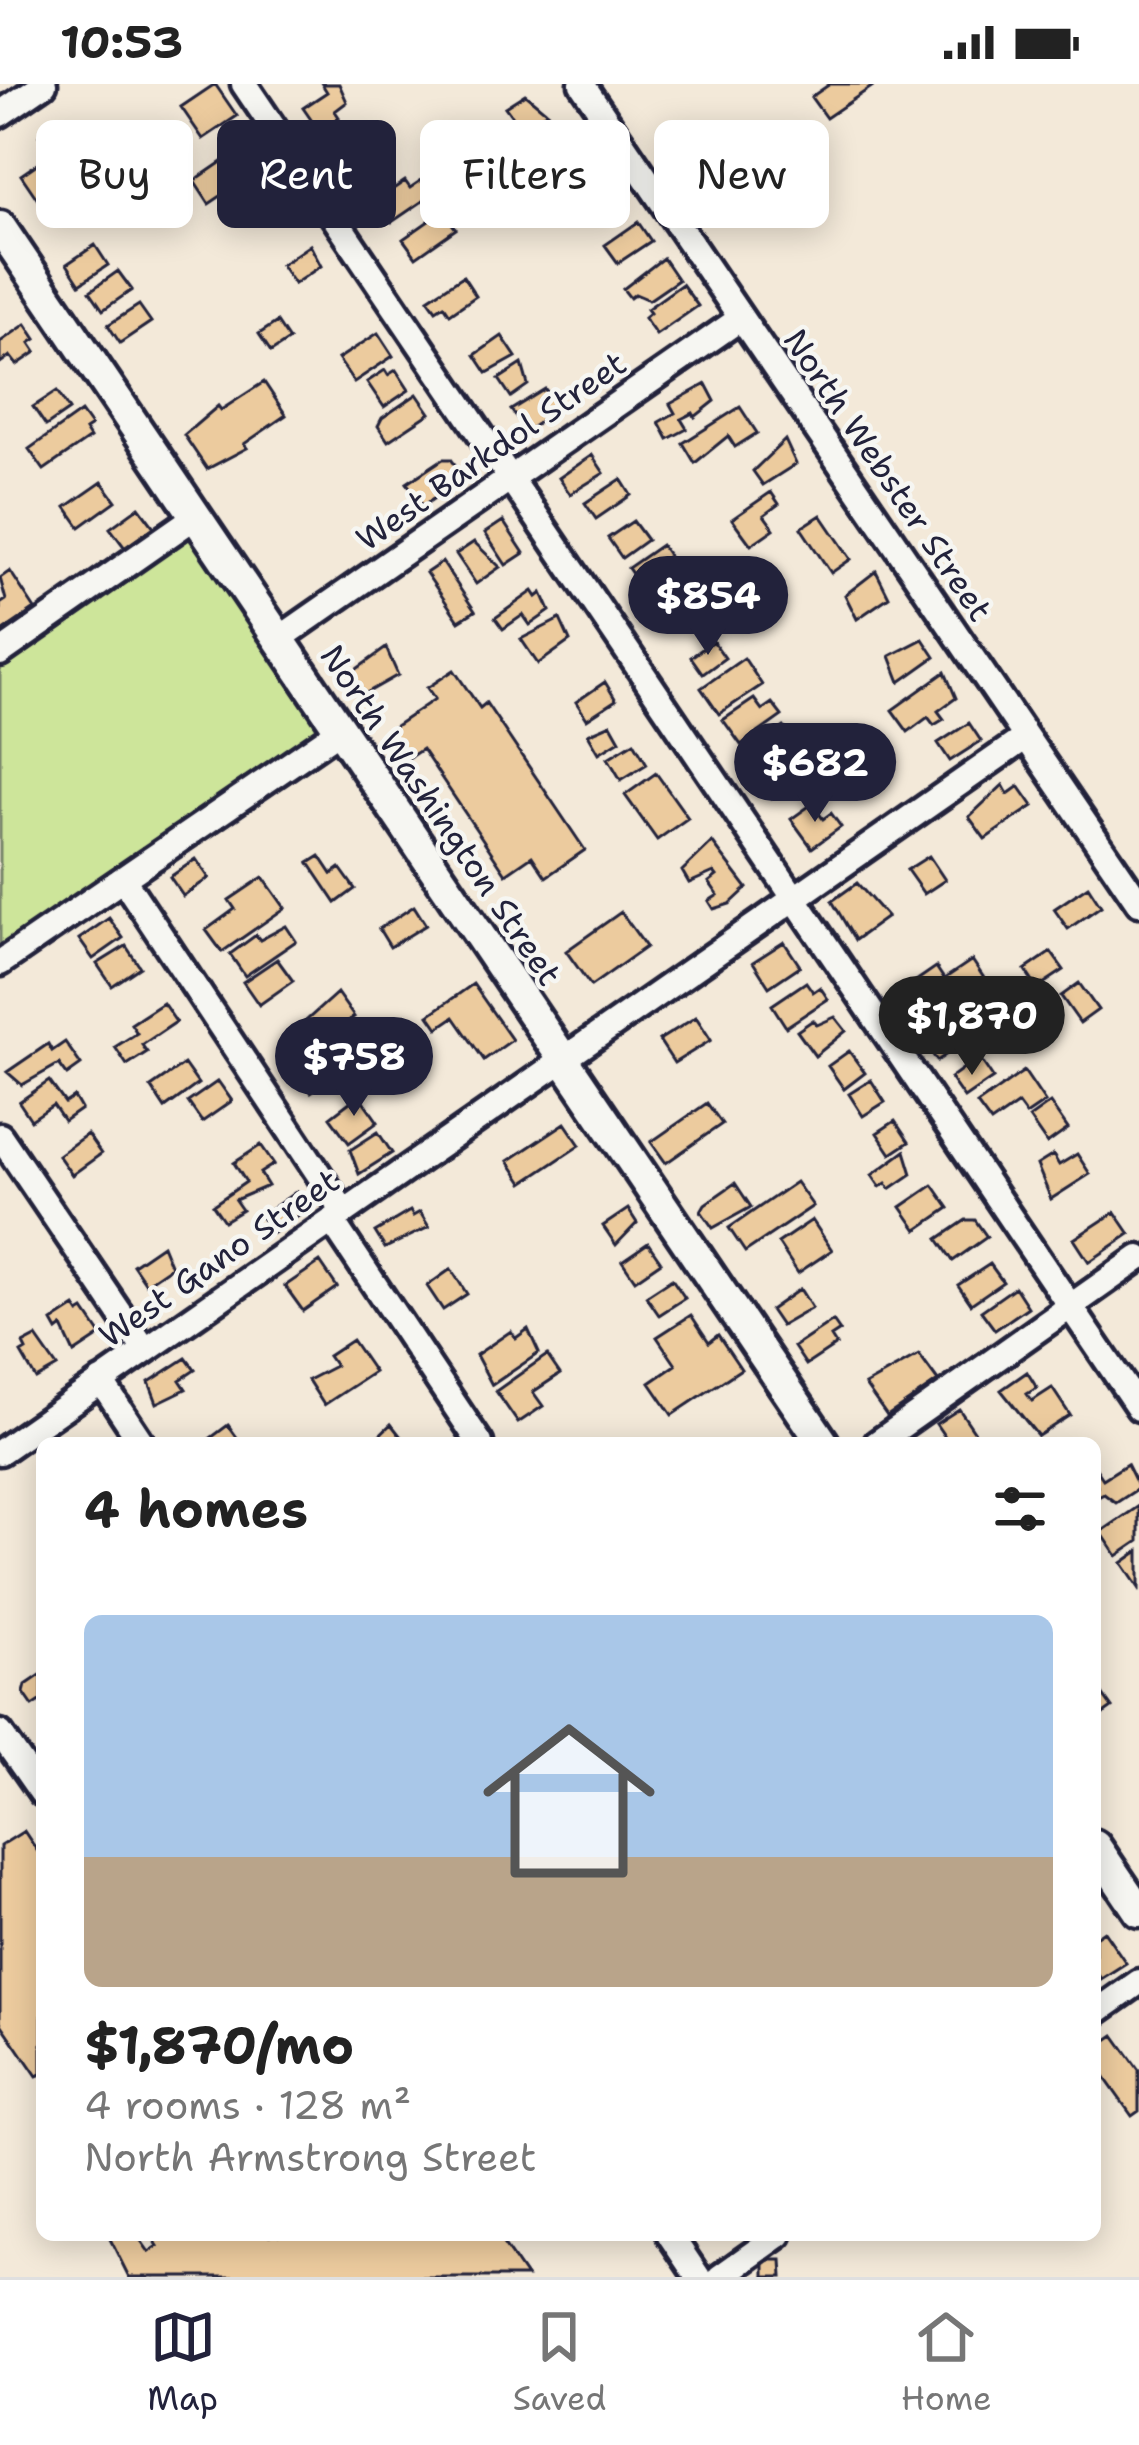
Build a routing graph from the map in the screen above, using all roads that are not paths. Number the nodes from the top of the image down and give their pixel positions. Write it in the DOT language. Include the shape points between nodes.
graph roads {
  1 [pos="44,84"];
  2 [pos="244,84"];
  3 [pos="582,84"];
  4 [pos="0,114"];
  5 [pos="0,226"];
  6 [pos="741,318"];
  7 [pos="510,478"];
  8 [pos="196,516"];
  9 [pos="279,639"];
  10 [pos="0,653"];
  11 [pos="340,730"];
  12 [pos="1026,737"];
  13 [pos="123,879"];
  14 [pos="794,897"];
  15 [pos="1139,903"];
  16 [pos="0,963"];
  17 [pos="563,1059"];
  18 [pos="0,1136"];
  19 [pos="338,1217"];
  20 [pos="1139,1258"];
  21 [pos="1070,1305"];
  22 [pos="145,1350"];
  23 [pos="100,1381"];
  24 [pos="1139,1408"];
  25 [pos="138,1437"];
  26 [pos="476,1437"];
  27 [pos="819,1437"];
  28 [pos="885,1437"];
  29 [pos="0,1452"];
  30 [pos="0,1733"];
  31 [pos="36,1784"];
  32 [pos="1101,1855"];
  33 [pos="1139,1911"];
  34 [pos="1139,1982"];
  35 [pos="1101,2009"];
  36 [pos="674,2241"];
  37 [pos="771,2241"];
  38 [pos="698,2277"];
  39 [pos="720,2277"];
  1 -- 4 [label="street"];
  2 -- 7 [label="street"];
  3 -- 6 [label="street, North Webster Street"];
  5 -- 8 [label="main road, North Washington Street"];
  6 -- 7 [label="street, West Barkdol Street"];
  6 -- 12 [label="street, North Webster Street"];
  7 -- 9 [label="street, West Barkdol Street"];
  7 -- 14 [label="street"];
  8 -- 9 [label="main road, North Washington Street"];
  8 -- 10 [label="street"];
  9 -- 11 [label="main road, North Washington Street"];
  11 -- 13 [label="street"];
  11 -- 17 [label="main road, North Washington Street"];
  12 -- 14 [label="street, West Gano Street"];
  12 -- 15 [label="street, North Webster Street"];
  13 -- 16 [label="street"];
  13 -- 19 [label="street"];
  14 -- 17 [label="street, West Gano Street"];
  14 -- 21 [label="street"];
  17 -- 19 [label="street, West Gano Street"];
  17 -- 27 [label="main road, North Washington Street"];
  18 -- 22 [label="street"];
  19 -- 22 [label="street, West Gano Street"];
  19 -- 26 [label="street"];
  20 -- 21 [label="street"];
  21 -- 24 [label="street"];
  21 -- 28 [label="street"];
  22 -- 23 [label="street, West Gano Street"];
  23 -- 25 [label="street"];
  23 -- 29 [label="street, West Gano Street"];
  30 -- 31 [label="street"];
  32 -- 33 [label="main road"];
  34 -- 35 [label="street"];
  36 -- 38 [label="street"];
  37 -- 39 [label="street"];
}
